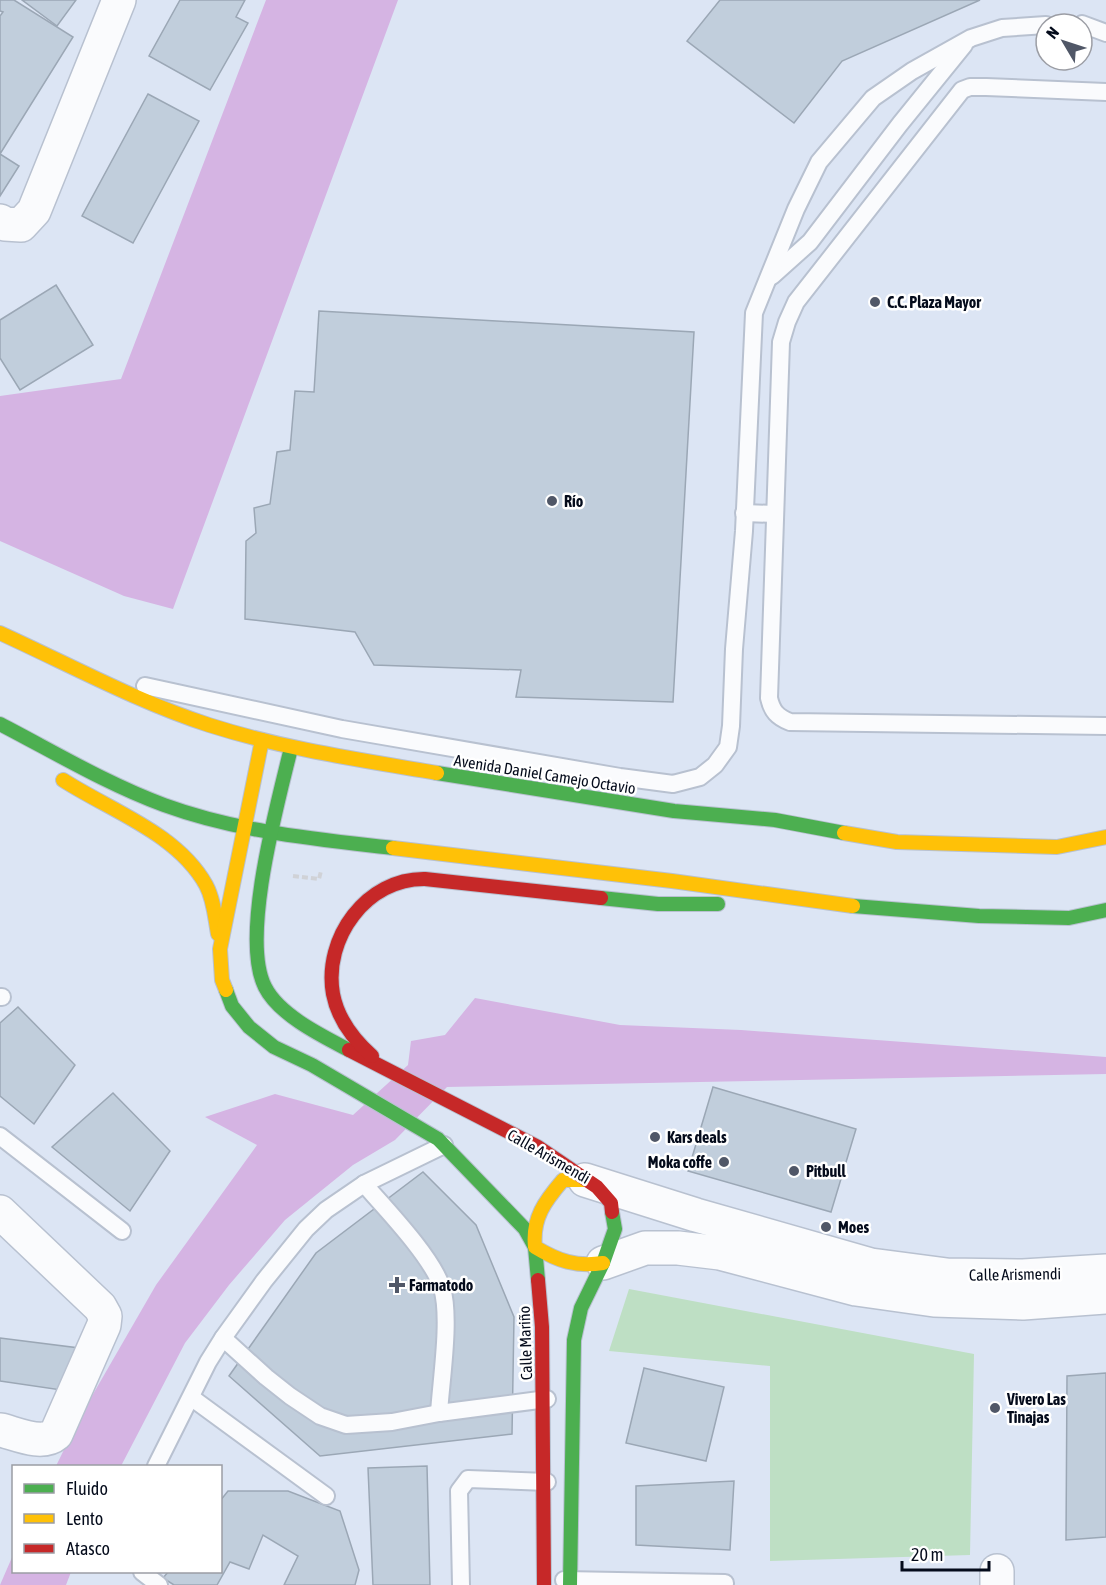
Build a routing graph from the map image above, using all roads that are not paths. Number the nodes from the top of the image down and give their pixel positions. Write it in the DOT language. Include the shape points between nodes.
graph roads {
  1 [pos="119,0"];
  2 [pos="1034,26"];
  3 [pos="971,38"];
  4 [pos="1106,92"];
  5 [pos="0,221"];
  6 [pos="768,279"];
  7 [pos="744,513"];
  8 [pos="775,514"];
  9 [pos="0,633"];
  10 [pos="88,673"];
  11 [pos="0,724"];
  12 [pos="1106,726"];
  13 [pos="0,735"];
  14 [pos="262,741"];
  15 [pos="291,747"];
  16 [pos="21,750"];
  17 [pos="48,769"];
  18 [pos="244,829"];
  19 [pos="272,834"];
  20 [pos="1106,837"];
  21 [pos="787,898"];
  22 [pos="1106,910"];
  23 [pos="220,949"];
  24 [pos="384,1067"];
  25 [pos="0,1136"];
  26 [pos="441,1142"];
  27 [pos="585,1180"];
  28 [pos="364,1184"];
  29 [pos="0,1212"];
  30 [pos="122,1231"];
  31 [pos="535,1247"];
  32 [pos="603,1263"];
  33 [pos="1106,1271"];
  34 [pos="1106,1297"];
  35 [pos="223,1338"];
  36 [pos="192,1398"];
  37 [pos="543,1399"];
  38 [pos="572,1400"];
  39 [pos="439,1413"];
  40 [pos="1,1430"];
  41 [pos="157,1465"];
  42 [pos="544,1482"];
  43 [pos="570,1484"];
  44 [pos="326,1496"];
  45 [pos="143,1573"];
  46 [pos="544,1583"];
  47 [pos="570,1583"];
  48 [pos="725,1583"];
  49 [pos="159,1585"];
  50 [pos="461,1585"];
  1 -- 5 [label="street" via="34,211 21,225"];
  2 -- 3 [label="lane" via="1002,28"];
  3 -- 6 [label="lane" via="810,242"];
  3 -- 6 [label="lane" via="912,70 873,98 819,162"];
  4 -- 8 [label="lane" via="986,87 962,90 806,287 781,342"];
  6 -- 7 [label="lane" via="754,313"];
  7 -- 8 [label="lane"];
  7 -- 10 [label="lane" via="728,747 700,777 673,784 342,729"];
  8 -- 12 [label="lane" via="769,698 781,719"];
  9 -- 10 [label="street, Avenida Daniel Camejo Octavio"];
  10 -- 14 [label="street, Avenida Daniel Camejo Octavio" via="163,708"];
  11 -- 18 [label="street" via="148,799"];
  13 -- 16 [label="street"];
  14 -- 15 [label="street, Avenida Daniel Camejo Octavio"];
  14 -- 18 [label="street"];
  15 -- 19 [label="street, Calle Arismendi"];
  15 -- 20 [label="street, Avenida Daniel Camejo Octavio" via="515,787 674,811 775,820 897,842 1056,847"];
  17 -- 23 [label="street" via="166,842 192,864 213,903"];
  18 -- 19 [label="street"];
  18 -- 23 [label="street"];
  19 -- 21 [label="street"];
  19 -- 24 [label="street, Calle Arismendi" via="257,914 256,962 264,987 316,1033"];
  21 -- 22 [label="street" via="979,916 1069,918"];
  21 -- 24 [label="street" via="745,903 658,904 453,880 399,881 377,892 346,925 335,950 330,976 338,1011 352,1038"];
  23 -- 26 [label="street, Calle Mariño" via="222,980 232,1006 249,1028 274,1047 312,1065"];
  24 -- 27 [label="street, Calle Arismendi" via="538,1148"];
  25 -- 30 [label="lane"];
  26 -- 28 [label="lane"];
  26 -- 31 [label="street, Calle Mariño" via="525,1229"];
  27 -- 31 [label="street" via="563,1180 549,1196 532,1232"];
  27 -- 32 [label="street" via="611,1203 614,1216 615,1229"];
  27 -- 33 [label="street, Calle Arismendi" via="871,1265 947,1275"];
  28 -- 35 [label="lane" via="326,1209 306,1229"];
  28 -- 39 [label="lane" via="432,1265 442,1287 446,1310"];
  29 -- 40 [label="street" via="105,1316 56,1434 42,1440"];
  31 -- 32 [label="street" via="570,1265"];
  31 -- 37 [label="street, Calle Mariño"];
  32 -- 34 [label="street, Calle Arismendi" via="645,1248 678,1248 720,1253 856,1289 934,1300 1023,1304"];
  32 -- 38 [label="street" via="581,1308 574,1340"];
  35 -- 36 [label="lane"];
  35 -- 39 [label="lane" via="266,1377 320,1416 346,1425"];
  36 -- 41 [label="lane"];
  36 -- 44 [label="lane"];
  37 -- 38 [label="lane"];
  37 -- 39 [label="lane"];
  37 -- 42 [label="street, Calle Mariño"];
  38 -- 43 [label="street"];
  42 -- 43 [label="lane"];
  42 -- 46 [label="street, Calle Mariño"];
  42 -- 50 [label="lane" via="468,1479 464,1483 459,1491"];
  43 -- 47 [label="street"];
  45 -- 49 [label="lane"];
  46 -- 47 [label="lane"];
  47 -- 48 [label="lane"];
}
